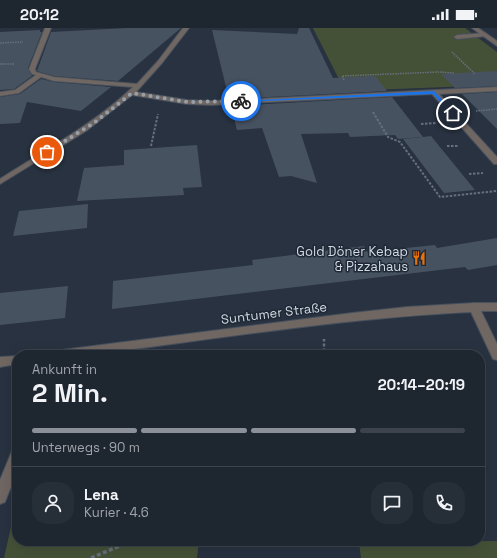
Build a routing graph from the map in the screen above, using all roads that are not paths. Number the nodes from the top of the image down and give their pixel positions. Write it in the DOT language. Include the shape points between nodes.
graph roads {
  1 [pos="48,28"];
  2 [pos="186,28"];
  3 [pos="475,28"];
  4 [pos="485,35"];
  5 [pos="457,37"];
  6 [pos="497,44"];
  7 [pos="39,76"];
  8 [pos="138,86"];
  9 [pos="497,89"];
  10 [pos="434,92"];
  11 [pos="132,93"];
  12 [pos="0,94"];
  13 [pos="497,162"];
  14 [pos="0,173"];
  15 [pos="11,175"];
  16 [pos="0,182"];
  17 [pos="474,307"];
  18 [pos="497,307"];
  19 [pos="97,350"];
  20 [pos="497,356"];
  21 [pos="12,361"];
  22 [pos="0,362"];
  23 [pos="12,467"];
  24 [pos="0,497"];
  1 -- 7 [label="street" via="32,69"];
  2 -- 8 [label="street" via="169,52"];
  3 -- 4 [label="street"];
  4 -- 5 [label="street"];
  4 -- 6 [label="street"];
  7 -- 8 [label="street"];
  7 -- 12 [label="street" via="17,92"];
  8 -- 11 [label="street"];
  9 -- 10 [label="street"];
  10 -- 11 [label="street" via="211,103 163,99"];
  10 -- 13 [label="street"];
  11 -- 15 [label="street" via="94,123"];
  14 -- 15 [label="street"];
  15 -- 16 [label="street"];
  17 -- 18 [label="street, Suntumer Straße"];
  17 -- 19 [label="street, Suntumer Straße" via="407,311"];
  17 -- 20 [label="street"];
  21 -- 22 [label="street"];
  23 -- 24 [label="street"];
}
